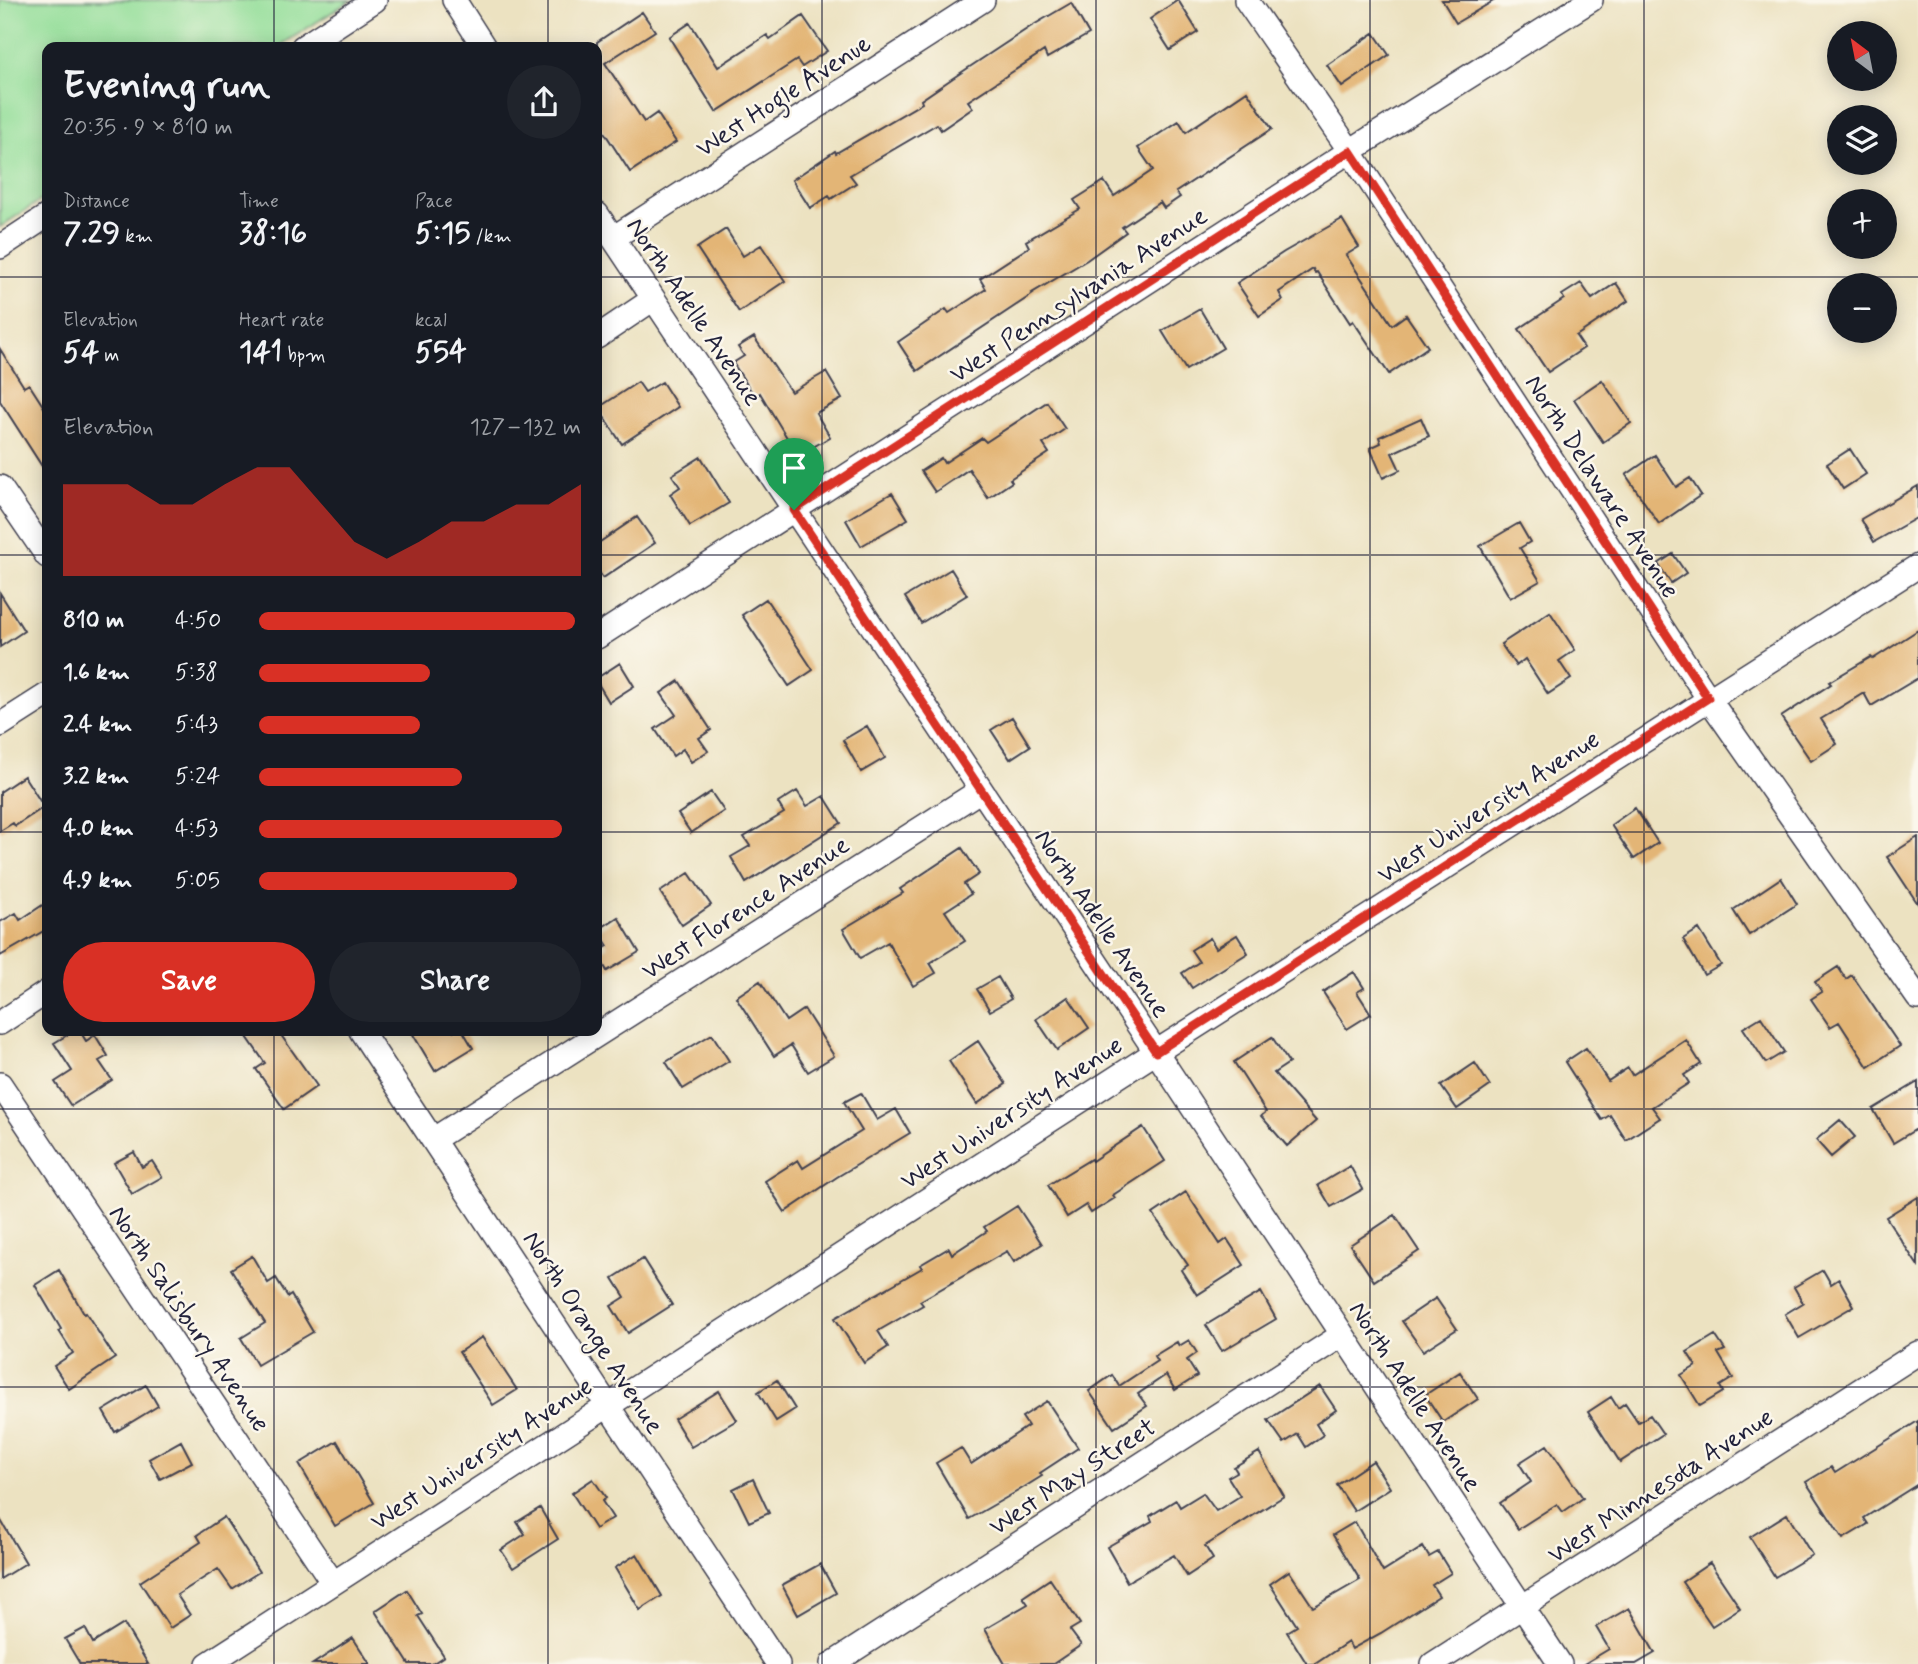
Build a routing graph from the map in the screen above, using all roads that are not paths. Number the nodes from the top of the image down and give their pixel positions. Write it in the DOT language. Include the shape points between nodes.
graph roads {
  1 [pos="375,0"];
  2 [pos="454,0"];
  3 [pos="983,0"];
  4 [pos="1246,0"];
  5 [pos="1591,0"];
  6 [pos="311,42"];
  7 [pos="481,42"];
  8 [pos="1350,151"];
  9 [pos="42,218"];
  10 [pos="602,222"];
  11 [pos="613,238"];
  12 [pos="0,247"];
  13 [pos="652,300"];
  14 [pos="602,334"];
  15 [pos="0,487"];
  16 [pos="794,510"];
  17 [pos="42,549"];
  18 [pos="1918,566"];
  19 [pos="602,635"];
  20 [pos="42,698"];
  21 [pos="1708,698"];
  22 [pos="0,725"];
  23 [pos="981,790"];
  24 [pos="42,995"];
  25 [pos="1918,998"];
  26 [pos="0,1023"];
  27 [pos="602,1031"];
  28 [pos="364,1036"];
  29 [pos="595,1036"];
  30 [pos="1156,1052"];
  31 [pos="0,1084"];
  32 [pos="433,1139"];
  33 [pos="1342,1335"];
  34 [pos="1918,1353"];
  35 [pos="608,1404"];
  36 [pos="332,1583"];
  37 [pos="1522,1607"];
  38 [pos="208,1664"];
  39 [pos="778,1664"];
  40 [pos="832,1664"];
  41 [pos="1433,1664"];
  42 [pos="1560,1664"];
  1 -- 6 [label="street"];
  2 -- 7 [label="street"];
  3 -- 11 [label="street, West Hogle Avenue"];
  4 -- 8 [label="street, North Delaware Avenue"];
  5 -- 8 [label="street, West Pennsylvania Avenue"];
  8 -- 16 [label="street, West Pennsylvania Avenue"];
  8 -- 21 [label="street, North Delaware Avenue"];
  9 -- 12 [label="street"];
  10 -- 11 [label="street, North Adelle Avenue"];
  11 -- 13 [label="street, North Adelle Avenue"];
  13 -- 14 [label="street"];
  13 -- 16 [label="street, North Adelle Avenue"];
  15 -- 17 [label="street"];
  16 -- 19 [label="street, West Pennsylvania Avenue"];
  16 -- 23 [label="street, North Adelle Avenue"];
  18 -- 21 [label="street, West University Avenue"];
  20 -- 22 [label="street"];
  21 -- 25 [label="street, North Delaware Avenue"];
  21 -- 30 [label="street, West University Avenue"];
  23 -- 27 [label="street, West Florence Avenue"];
  23 -- 30 [label="street, North Adelle Avenue"];
  24 -- 26 [label="street"];
  28 -- 32 [label="street, North Orange Avenue"];
  29 -- 32 [label="street, West Florence Avenue"];
  30 -- 33 [label="street, North Adelle Avenue"];
  30 -- 35 [label="street, West University Avenue"];
  31 -- 36 [label="street, North Salisbury Avenue"];
  32 -- 35 [label="street, North Orange Avenue"];
  33 -- 37 [label="street, North Adelle Avenue"];
  33 -- 40 [label="street, West May Street"];
  34 -- 37 [label="street, West Minnesota Avenue"];
  35 -- 36 [label="street, West University Avenue"];
  35 -- 39 [label="street, North Orange Avenue"];
  36 -- 38 [label="street, West University Avenue"];
  37 -- 41 [label="street, West Minnesota Avenue"];
  37 -- 42 [label="street, North Adelle Avenue"];
}
